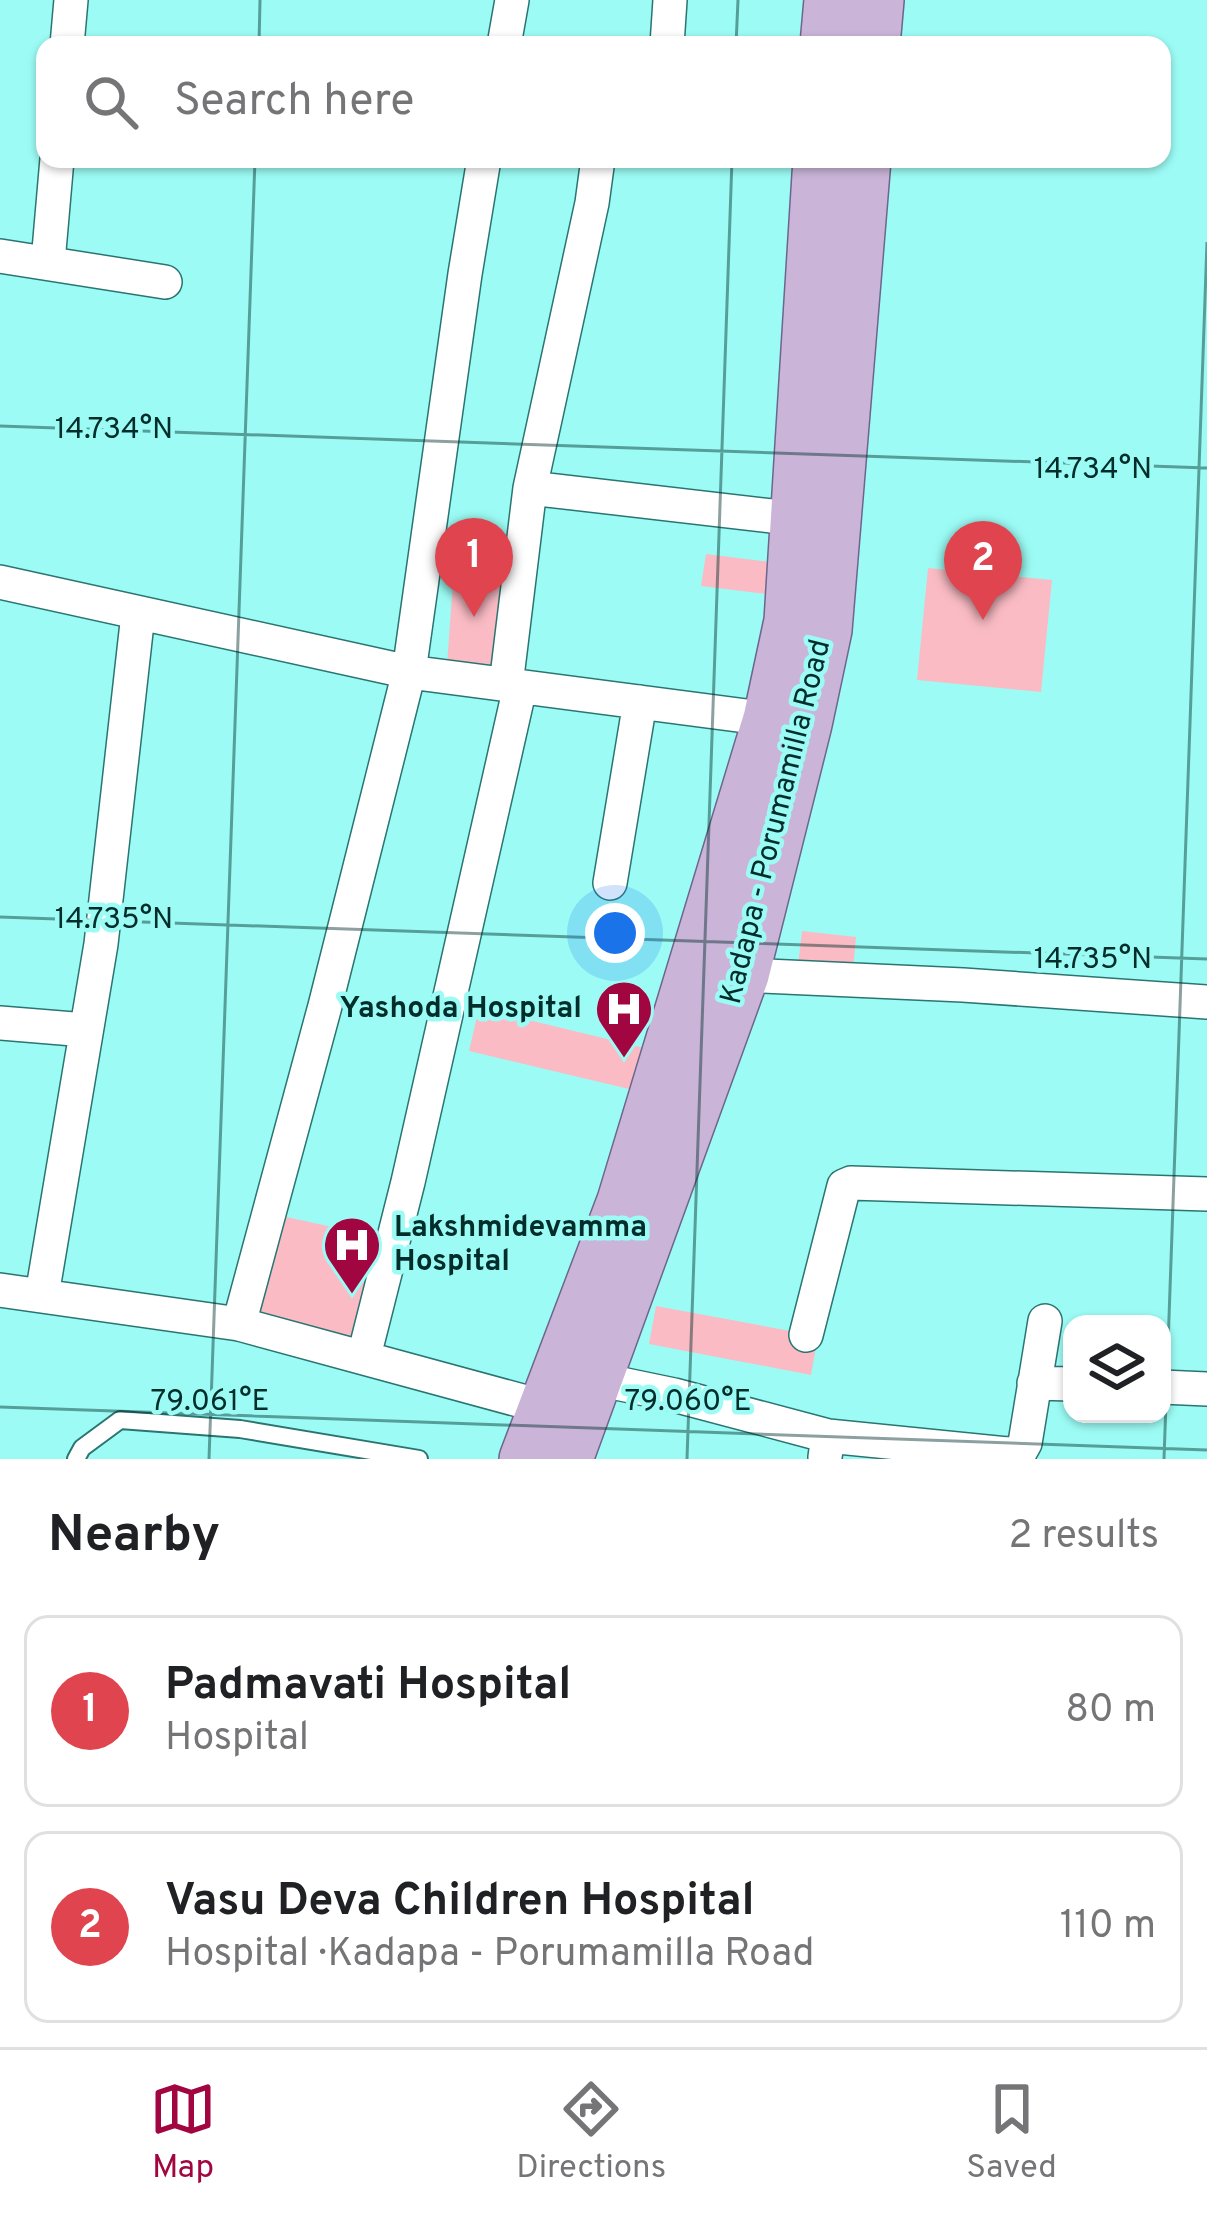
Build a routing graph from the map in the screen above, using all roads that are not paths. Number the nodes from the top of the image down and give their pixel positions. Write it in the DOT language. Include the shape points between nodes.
graph roads {
  1 [pos="71,0"];
  2 [pos="512,0"];
  3 [pos="670,0"];
  4 [pos="830,0"];
  5 [pos="878,0"];
  6 [pos="68,36"];
  7 [pos="506,36"];
  8 [pos="668,36"];
  9 [pos="827,36"];
  10 [pos="875,36"];
  11 [pos="56,168"];
  12 [pos="483,168"];
  13 [pos="597,168"];
  14 [pos="818,168"];
  15 [pos="864,168"];
  16 [pos="0,256"];
  17 [pos="48,262"];
  18 [pos="166,282"];
  19 [pos="530,488"];
  20 [pos="798,519"];
  21 [pos="0,582"];
  22 [pos="138,614"];
  23 [pos="409,672"];
  24 [pos="513,686"];
  25 [pos="640,702"];
  26 [pos="769,719"];
  27 [pos="610,883"];
  28 [pos="743,976"];
  29 [pos="1207,1002"];
  30 [pos="0,1023"];
  31 [pos="86,1030"];
  32 [pos="1207,1194"];
  33 [pos="0,1290"];
  34 [pos="42,1294"];
  35 [pos="1045,1321"];
  36 [pos="239,1324"];
  37 [pos="806,1335"];
  38 [pos="364,1356"];
  39 [pos="597,1379"];
  40 [pos="1034,1383"];
  41 [pos="1063,1384"];
  42 [pos="1171,1387"];
  43 [pos="1207,1389"];
  44 [pos="544,1407"];
  45 [pos="826,1448"];
  46 [pos="76,1459"];
  47 [pos="419,1459"];
  48 [pos="525,1459"];
  49 [pos="567,1459"];
  1 -- 6 [label="street"];
  2 -- 7 [label="street"];
  3 -- 8 [label="street"];
  4 -- 9 [label="main road"];
  5 -- 10 [label="main road"];
  11 -- 17 [label="street"];
  12 -- 23 [label="street"];
  13 -- 19 [label="street"];
  14 -- 20 [label="main road"];
  15 -- 28 [label="main road, Kadapa - Porumamilla Road" via="826,630"];
  16 -- 17 [label="street"];
  17 -- 18 [label="street"];
  19 -- 20 [label="street"];
  19 -- 24 [label="street"];
  20 -- 26 [label="main road" via="790,621"];
  21 -- 22 [label="street"];
  22 -- 23 [label="street"];
  22 -- 31 [label="street"];
  23 -- 24 [label="street"];
  23 -- 36 [label="street"];
  24 -- 25 [label="street"];
  24 -- 38 [label="street"];
  25 -- 26 [label="street"];
  25 -- 27 [label="street"];
  26 -- 44 [label="main road" via="623,1201"];
  28 -- 29 [label="street"];
  28 -- 39 [label="main road, Kadapa - Porumamilla Road"];
  30 -- 31 [label="street"];
  31 -- 34 [label="street"];
  32 -- 37 [label="street" via="851,1183"];
  33 -- 34 [label="street"];
  34 -- 36 [label="street"];
  35 -- 40 [label="street"];
  36 -- 38 [label="street"];
  38 -- 44 [label="street"];
  39 -- 45 [label="street" via="674,1395"];
  39 -- 49 [label="main road, Kadapa - Porumamilla Road"];
  40 -- 41 [label="street"];
  40 -- 45 [label="street" via="1020,1452"];
  42 -- 43 [label="street"];
  44 -- 48 [label="main road"];
  46 -- 47 [label="lane" via="121,1420 240,1429"];
}
